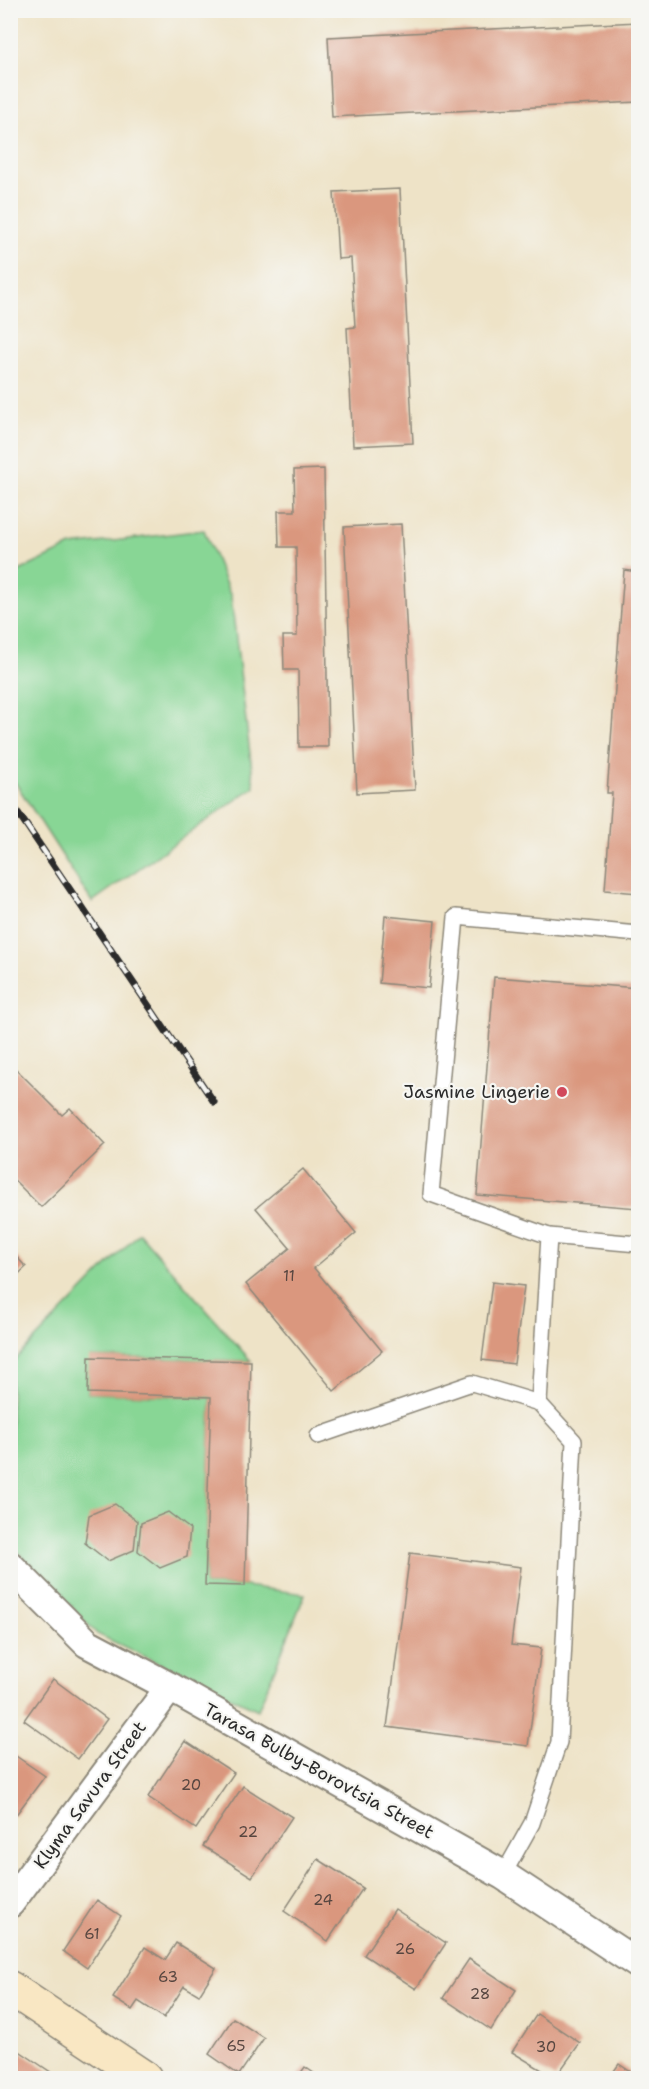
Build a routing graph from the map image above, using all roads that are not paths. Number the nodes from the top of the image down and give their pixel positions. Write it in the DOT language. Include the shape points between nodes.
graph roads {
  1 [pos="639,934"];
  2 [pos="549,1236"];
  3 [pos="639,1244"];
  4 [pos="539,1402"];
  5 [pos="318,1436"];
  6 [pos="10,1566"];
  7 [pos="170,1687"];
  8 [pos="503,1875"];
  9 [pos="10,1903"];
  10 [pos="639,1964"];
  11 [pos="10,1988"];
  12 [pos="145,2079"];
  1 -- 2 [label="lane" via="456,917 431,1194"];
  2 -- 3 [label="lane"];
  2 -- 4 [label="lane"];
  4 -- 5 [label="lane" via="472,1383"];
  4 -- 8 [label="lane" via="574,1442 559,1743 532,1823"];
  6 -- 7 [label="street, Tarasa Bulby-Borovtsia Street" via="87,1643"];
  7 -- 8 [label="street, Tarasa Bulby-Borovtsia Street"];
  7 -- 9 [label="street, Klyma Savura Street"];
  8 -- 10 [label="street, Tarasa Bulby-Borovtsia Street"];
  11 -- 12 [label="street"];
}
